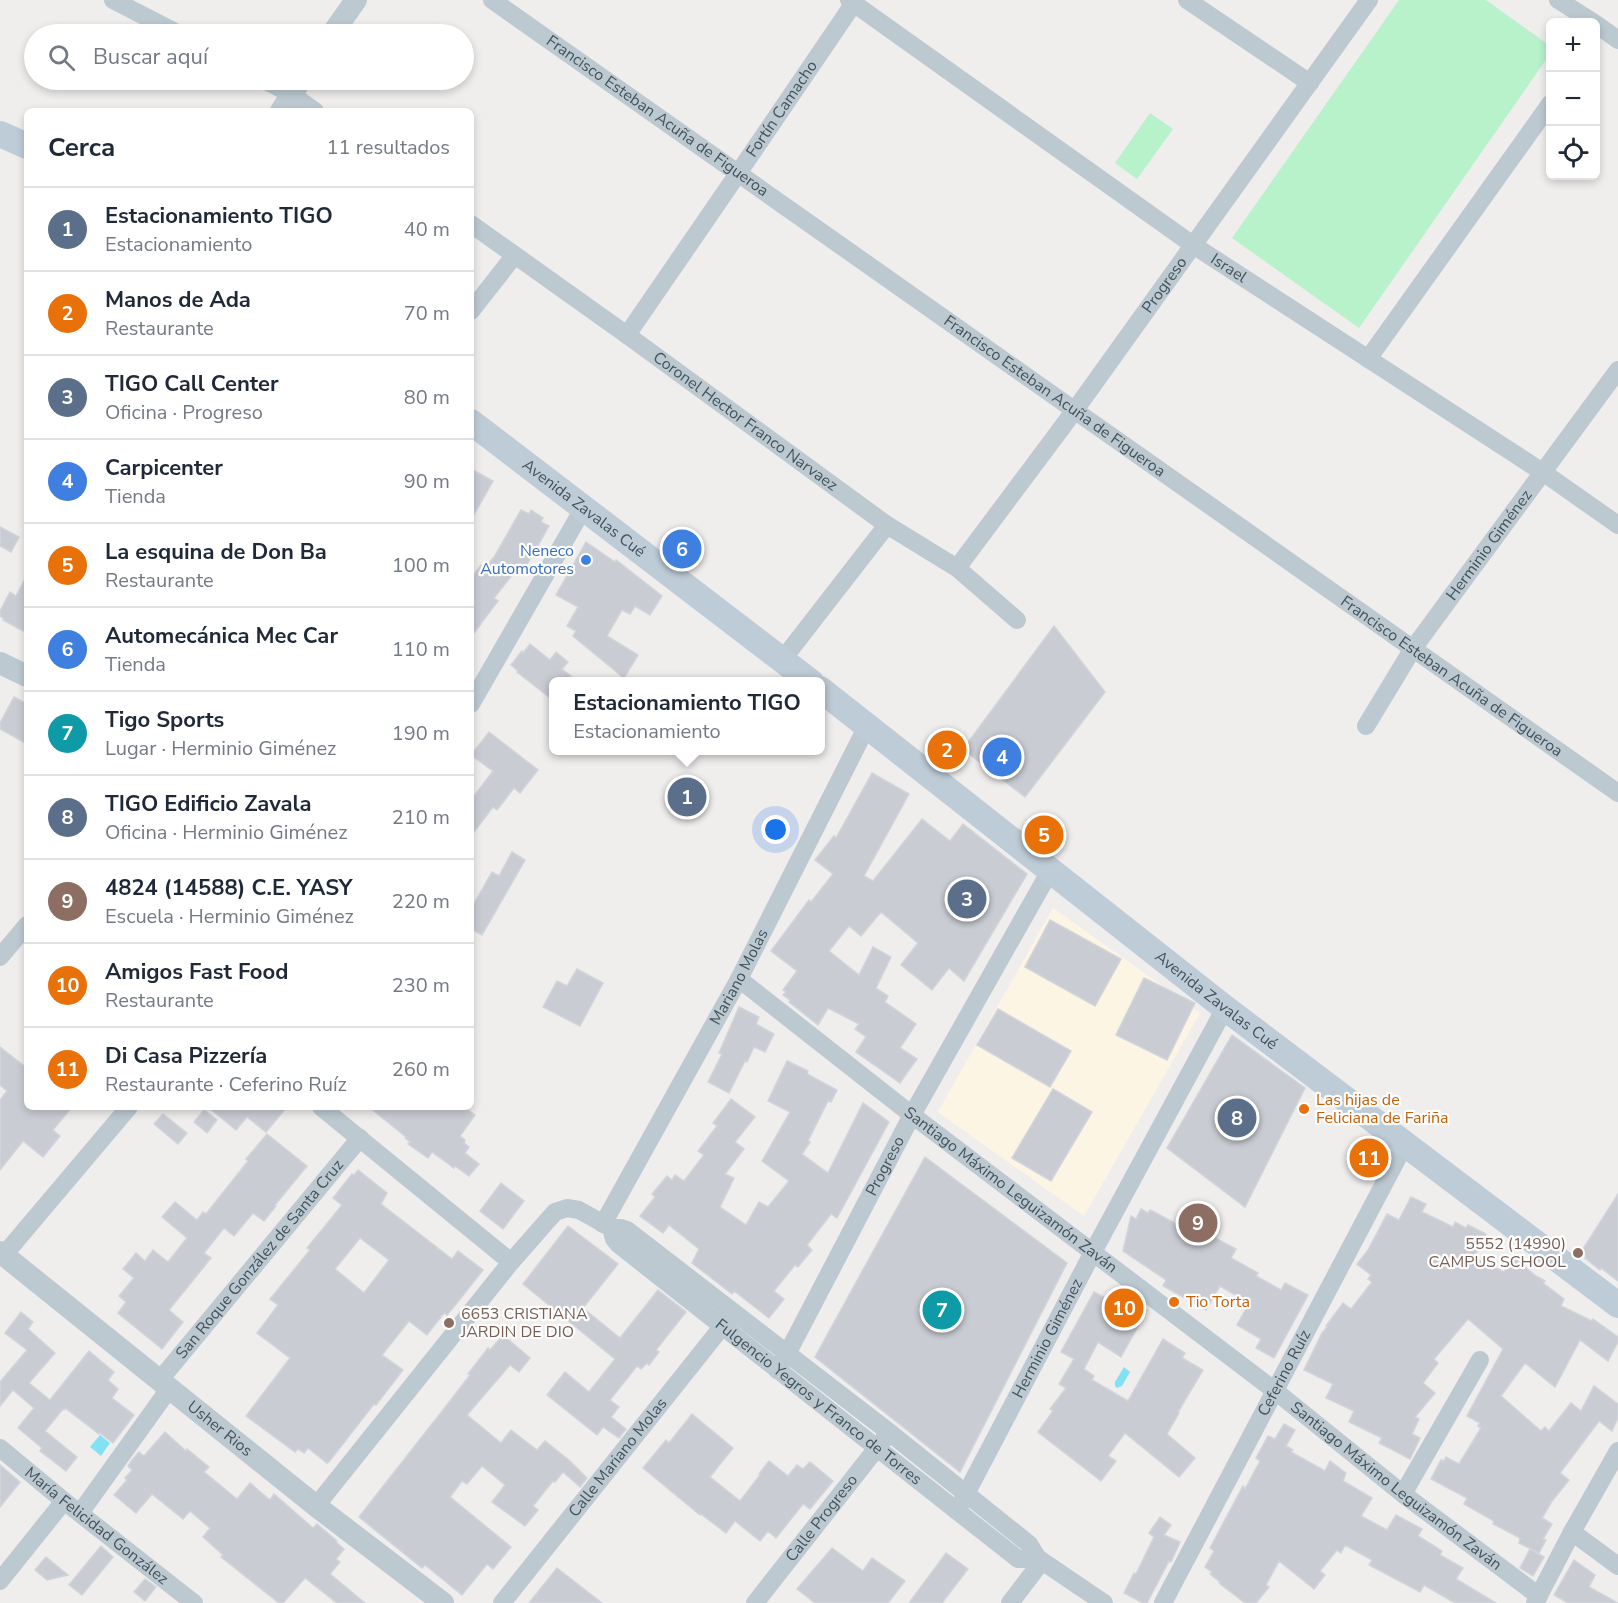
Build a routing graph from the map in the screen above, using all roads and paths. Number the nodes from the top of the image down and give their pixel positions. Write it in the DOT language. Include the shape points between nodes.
graph roads {
  1 [pos="113,0"];
  2 [pos="356,0"];
  3 [pos="492,0"];
  4 [pos="1187,0"];
  5 [pos="1369,0"];
  6 [pos="1558,0"];
  7 [pos="852,1"];
  8 [pos="160,24"];
  9 [pos="339,24"];
  10 [pos="1601,32"];
  11 [pos="1310,83"];
  12 [pos="291,95"];
  13 [pos="310,108"];
  14 [pos="1546,111"];
  15 [pos="0,134"];
  16 [pos="24,145"];
  17 [pos="739,172"];
  18 [pos="474,227"];
  19 [pos="1194,245"];
  20 [pos="514,256"];
  21 [pos="474,306"];
  22 [pos="627,335"];
  23 [pos="1368,359"];
  24 [pos="1618,370"];
  25 [pos="1075,410"];
  26 [pos="474,424"];
  27 [pos="1544,473"];
  28 [pos="583,509"];
  29 [pos="887,525"];
  30 [pos="1618,525"];
  31 [pos="957,568"];
  32 [pos="1017,620"];
  33 [pos="1412,650"];
  34 [pos="783,659"];
  35 [pos="0,663"];
  36 [pos="24,675"];
  37 [pos="806,677"];
  38 [pos="825,693"];
  39 [pos="474,699"];
  40 [pos="867,726"];
  41 [pos="1366,726"];
  42 [pos="1618,793"];
  43 [pos="1050,871"];
  44 [pos="24,929"];
  45 [pos="0,957"];
  46 [pos="739,979"];
  47 [pos="1225,1008"];
  48 [pos="126,1110"];
  49 [pos="325,1110"];
  50 [pos="912,1114"];
  51 [pos="360,1138"];
  52 [pos="1405,1144"];
  53 [pos="607,1226"];
  54 [pos="1093,1252"];
  55 [pos="2,1254"];
  56 [pos="511,1262"];
  57 [pos="1618,1305"];
  58 [pos="728,1319"];
  59 [pos="787,1354"];
  60 [pos="1480,1360"];
  61 [pos="777,1370"];
  62 [pos="164,1385"];
  63 [pos="1274,1390"];
  64 [pos="889,1432"];
  65 [pos="0,1448"];
  66 [pos="878,1448"];
  67 [pos="1618,1451"];
  68 [pos="967,1494"];
  69 [pos="1404,1494"];
  70 [pos="64,1500"];
  71 [pos="316,1506"];
  72 [pos="957,1511"];
  73 [pos="80,1513"];
  74 [pos="1572,1532"];
  75 [pos="1040,1559"];
  76 [pos="1618,1566"];
  77 [pos="0,1581"];
  78 [pos="1537,1600"];
  79 [pos="194,1603"];
  80 [pos="443,1603"];
  81 [pos="502,1603"];
  82 [pos="755,1603"];
  83 [pos="1010,1603"];
  84 [pos="1104,1603"];
  85 [pos="1162,1603"];
  1 -- 8 [label="street"];
  2 -- 9 [label="street"];
  3 -- 17 [label="street, Francisco Esteban Acuña de Figueroa"];
  4 -- 11 [label="street"];
  5 -- 11 [label="street, Progreso"];
  6 -- 10 [label="street"];
  7 -- 17 [label="street, Fortín Camacho"];
  7 -- 19 [label="street, Israel"];
  11 -- 19 [label="street, Progreso"];
  12 -- 13 [label="street"];
  14 -- 23 [label="street"];
  15 -- 16 [label="main road"];
  17 -- 22 [label="street, Fortín Camacho"];
  17 -- 25 [label="street, Francisco Esteban Acuña de Figueroa"];
  18 -- 20 [label="street, Coronel Hector Franco Narvaez"];
  19 -- 23 [label="street, Israel"];
  19 -- 25 [label="street, Progreso"];
  20 -- 21 [label="street"];
  20 -- 22 [label="street, Coronel Hector Franco Narvaez"];
  22 -- 29 [label="street, Coronel Hector Franco Narvaez"];
  23 -- 27 [label="street, Israel"];
  24 -- 27 [label="street, Herminio Giménez"];
  25 -- 31 [label="street, Progreso"];
  25 -- 33 [label="street, Francisco Esteban Acuña de Figueroa"];
  26 -- 28 [label="main road, Avenida Zavalas Cué"];
  27 -- 30 [label="street, Israel"];
  27 -- 33 [label="street, Herminio Giménez"];
  28 -- 34 [label="main road, Avenida Zavalas Cué"];
  28 -- 39 [label="street"];
  29 -- 31 [label="street, Coronel Hector Franco Narvaez"];
  29 -- 34 [label="street"];
  31 -- 32 [label="street, Coronel Hector Franco Narvaez"];
  33 -- 41 [label="street, Herminio Giménez"];
  33 -- 42 [label="street, Francisco Esteban Acuña de Figueroa"];
  34 -- 37 [label="main road, Avenida Zavalas Cué"];
  35 -- 36 [label="street"];
  38 -- 40 [label="main road, Avenida Zavalas Cué"];
  40 -- 43 [label="main road, Avenida Zavalas Cué"];
  40 -- 46 [label="street, Mariano Molas"];
  43 -- 47 [label="main road, Avenida Zavalas Cué"];
  43 -- 50 [label="street, Progreso"];
  44 -- 45 [label="street"];
  46 -- 50 [label="street, Santiago Máximo Leguizamón Zaván"];
  46 -- 53 [label="street, Mariano Molas"];
  47 -- 52 [label="main road, Avenida Zavalas Cué"];
  47 -- 54 [label="street, Herminio Giménez"];
  48 -- 55 [label="street"];
  49 -- 51 [label="street"];
  50 -- 54 [label="street, Santiago Máximo Leguizamón Zaván"];
  50 -- 59 [label="street, Progreso"];
  51 -- 56 [label="street"];
  51 -- 62 [label="street, San Roque González de Santa Cruz"];
  52 -- 57 [label="main road, Avenida Zavalas Cué"];
  52 -- 63 [label="street, Ceferino Ruíz"];
  53 -- 56 [label="street, Fulgencio Yegros y Franco de Torres" via="579,1210 555,1212"];
  53 -- 58 [label="street, Fulgencio Yegros y Franco de Torres" via="627,1230"];
  54 -- 63 [label="street, Santiago Máximo Leguizamón Zaván"];
  54 -- 68 [label="street, Herminio Giménez"];
  55 -- 62 [label="street, Usher Rios"];
  56 -- 71 [label="street"];
  58 -- 59 [label="street, Fulgencio Yegros y Franco de Torres"];
  58 -- 61 [label="street, Fulgencio Yegros y Franco de Torres"];
  58 -- 81 [label="street, Calle Mariano Molas"];
  59 -- 61 [label="street, Progreso"];
  59 -- 64 [label="street, Fulgencio Yegros y Franco de Torres"];
  60 -- 69 [label="street"];
  61 -- 66 [label="street, Fulgencio Yegros y Franco de Torres"];
  62 -- 71 [label="street, Usher Rios"];
  62 -- 73 [label="street, San Roque González de Santa Cruz"];
  63 -- 69 [label="street, Santiago Máximo Leguizamón Zaván"];
  63 -- 85 [label="street, Ceferino Ruíz"];
  64 -- 66 [label="street, Calle Progreso"];
  64 -- 68 [label="street, Fulgencio Yegros y Franco de Torres"];
  65 -- 70 [label="street, María Felicidad González"];
  66 -- 72 [label="street, Fulgencio Yegros y Franco de Torres"];
  66 -- 82 [label="street, Calle Progreso"];
  67 -- 74 [label="street"];
  68 -- 72 [label="street, Herminio Giménez"];
  68 -- 75 [label="street, Fulgencio Yegros y Franco de Torres" via="1029,1544"];
  69 -- 78 [label="street, Santiago Máximo Leguizamón Zaván"];
  70 -- 73 [label="street, María Felicidad González"];
  70 -- 77 [label="street"];
  71 -- 80 [label="street, Usher Rios"];
  72 -- 75 [label="street, Fulgencio Yegros y Franco de Torres" via="1018,1559"];
  73 -- 79 [label="street, María Felicidad González"];
  74 -- 76 [label="street"];
  74 -- 78 [label="street"];
  75 -- 83 [label="street"];
  75 -- 84 [label="street, Fulgencio Yegros y Franco de Torres"];
}
